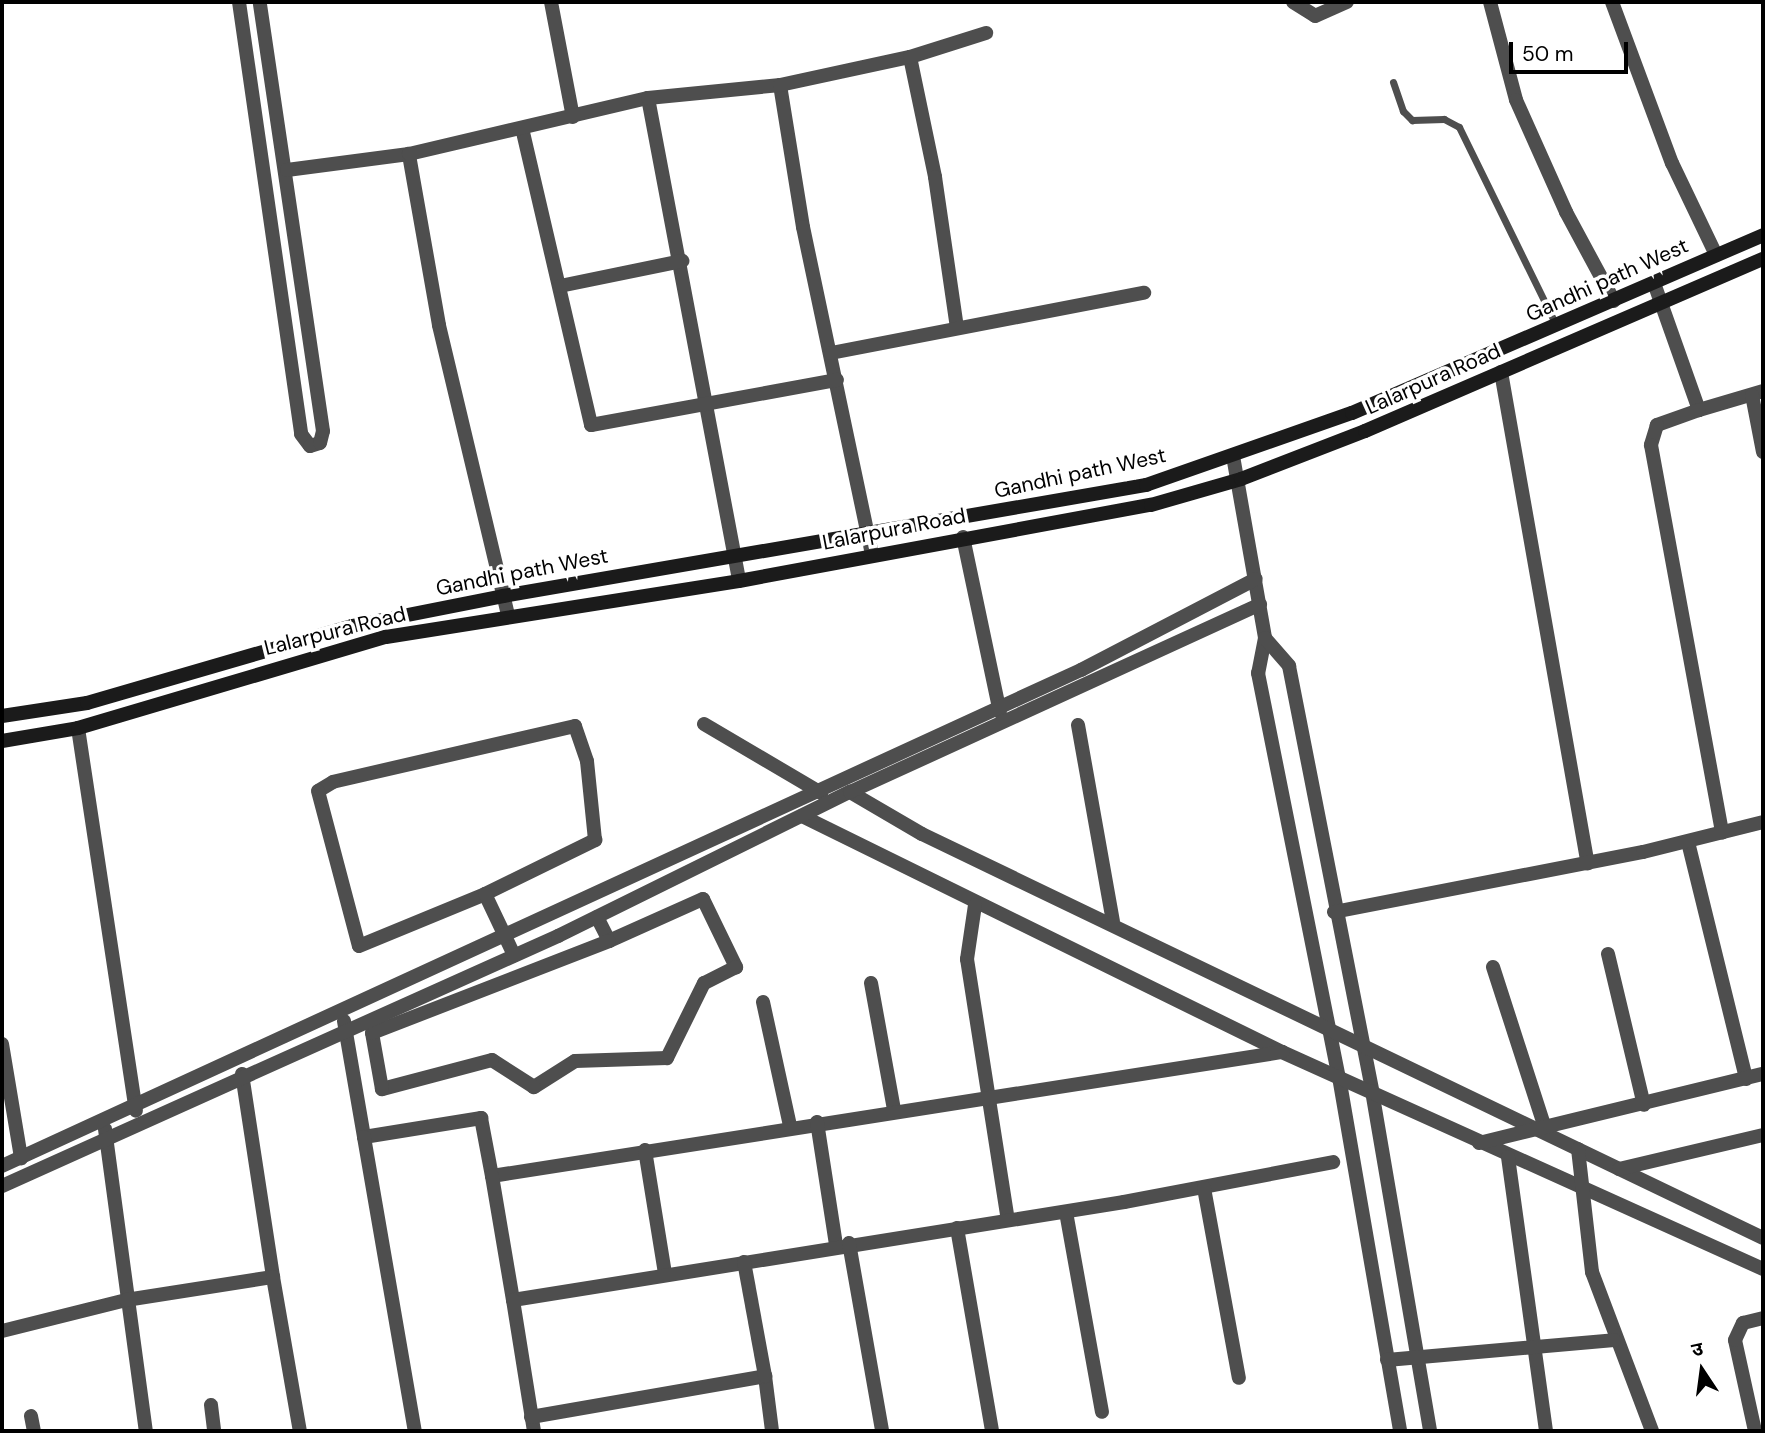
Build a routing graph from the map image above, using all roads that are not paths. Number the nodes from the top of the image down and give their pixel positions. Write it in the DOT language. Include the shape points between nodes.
graph roads {
  1 [pos="239,2"];
  2 [pos="260,2"];
  3 [pos="551,2"];
  4 [pos="1293,2"];
  5 [pos="1347,2"];
  6 [pos="1490,2"];
  7 [pos="1612,2"];
  8 [pos="986,33"];
  9 [pos="266,36"];
  10 [pos="245,38"];
  11 [pos="910,57"];
  12 [pos="1393,82"];
  13 [pos="780,85"];
  14 [pos="648,99"];
  15 [pos="573,117"];
  16 [pos="522,128"];
  17 [pos="408,154"];
  18 [pos="262,160"];
  19 [pos="286,163"];
  20 [pos="290,188"];
  21 [pos="266,191"];
  22 [pos="1763,235"];
  23 [pos="1716,255"];
  24 [pos="1763,259"];
  25 [pos="682,261"];
  26 [pos="1654,283"];
  27 [pos="560,286"];
  28 [pos="1144,293"];
  29 [pos="1614,301"];
  30 [pos="1664,303"];
  31 [pos="1556,326"];
  32 [pos="957,327"];
  33 [pos="831,353"];
  34 [pos="1501,372"];
  35 [pos="837,380"];
  36 [pos="1758,393"];
  37 [pos="706,402"];
  38 [pos="1699,410"];
  39 [pos="1763,452"];
  40 [pos="1233,456"];
  41 [pos="1241,479"];
  42 [pos="868,533"];
  43 [pos="963,537"];
  44 [pos="735,553"];
  45 [pos="872,554"];
  46 [pos="1256,579"];
  47 [pos="739,581"];
  48 [pos="503,596"];
  49 [pos="1260,604"];
  50 [pos="508,615"];
  51 [pos="1265,638"];
  52 [pos="999,704"];
  53 [pos="2,716"];
  54 [pos="1002,723"];
  55 [pos="704,724"];
  56 [pos="1078,725"];
  57 [pos="78,728"];
  58 [pos="2,741"];
  59 [pos="815,789"];
  60 [pos="850,793"];
  61 [pos="835,800"];
  62 [pos="802,816"];
  63 [pos="1763,822"];
  64 [pos="1722,833"];
  65 [pos="1688,842"];
  66 [pos="687,849"];
  67 [pos="1588,863"];
  68 [pos="697,868"];
  69 [pos="485,894"];
  70 [pos="573,903"];
  71 [pos="975,905"];
  72 [pos="1334,912"];
  73 [pos="590,920"];
  74 [pos="1113,921"];
  75 [pos="504,934"];
  76 [pos="609,941"];
  77 [pos="1608,954"];
  78 [pos="514,956"];
  79 [pos="1493,967"];
  80 [pos="871,983"];
  81 [pos="764,1002"];
  82 [pos="341,1009"];
  83 [pos="346,1028"];
  84 [pos="1328,1028"];
  85 [pos="2,1044"];
  86 [pos="1362,1046"];
  87 [pos="1282,1052"];
  88 [pos="243,1074"];
  89 [pos="1763,1074"];
  90 [pos="1339,1077"];
  91 [pos="1746,1079"];
  92 [pos="1372,1091"];
  93 [pos="988,1096"];
  94 [pos="135,1104"];
  95 [pos="1644,1105"];
  96 [pos="894,1110"];
  97 [pos="104,1120"];
  98 [pos="817,1122"];
  99 [pos="138,1123"];
  100 [pos="790,1126"];
  101 [pos="1538,1126"];
  102 [pos="1763,1135"];
  103 [pos="365,1137"];
  104 [pos="106,1138"];
  105 [pos="1479,1143"];
  106 [pos="1578,1149"];
  107 [pos="645,1150"];
  108 [pos="1508,1157"];
  109 [pos="21,1158"];
  110 [pos="1333,1162"];
  111 [pos="2,1166"];
  112 [pos="1619,1169"];
  113 [pos="492,1176"];
  114 [pos="2,1186"];
  115 [pos="1204,1188"];
  116 [pos="1579,1189"];
  117 [pos="1066,1212"];
  118 [pos="1008,1220"];
  119 [pos="957,1228"];
  120 [pos="1763,1238"];
  121 [pos="843,1244"];
  122 [pos="744,1262"];
  123 [pos="1763,1269"];
  124 [pos="665,1274"];
  125 [pos="273,1277"];
  126 [pos="126,1300"];
  127 [pos="513,1300"];
  128 [pos="1763,1318"];
  129 [pos="2,1331"];
  130 [pos="1615,1340"];
  131 [pos="1537,1349"];
  132 [pos="1417,1355"];
  133 [pos="1387,1360"];
  134 [pos="765,1376"];
  135 [pos="1239,1378"];
  136 [pos="211,1405"];
  137 [pos="1102,1412"];
  138 [pos="31,1416"];
  139 [pos="533,1424"];
  140 [pos="34,1431"];
  141 [pos="146,1431"];
  142 [pos="214,1431"];
  143 [pos="300,1431"];
  144 [pos="415,1431"];
  145 [pos="772,1431"];
  146 [pos="882,1431"];
  147 [pos="992,1431"];
  148 [pos="1400,1431"];
  149 [pos="1430,1431"];
  150 [pos="1546,1431"];
  151 [pos="1652,1431"];
  152 [pos="1755,1431"];
  1 -- 10 [label="street"];
  2 -- 9 [label="street"];
  3 -- 15 [label="street"];
  4 -- 5 [label="street" via="1315,16"];
  6 -- 29 [label="street" via="1516,100 1566,212"];
  7 -- 23 [label="street" via="1672,163"];
  8 -- 11 [label="street"];
  9 -- 10 [label="street"];
  9 -- 19 [label="street"];
  10 -- 18 [label="street"];
  11 -- 13 [label="street"];
  11 -- 32 [label="street" via="935,177"];
  12 -- 31 [label="lane" via="1403,111 1412,120 1444,119 1459,127"];
  13 -- 14 [label="street"];
  13 -- 33 [label="street"];
  14 -- 15 [label="street"];
  14 -- 25 [label="street"];
  15 -- 16 [label="street"];
  16 -- 17 [label="street"];
  16 -- 27 [label="street"];
  17 -- 19 [label="street"];
  17 -- 48 [label="street" via="439,325"];
  18 -- 19 [label="street"];
  18 -- 21 [label="street"];
  19 -- 20 [label="street"];
  20 -- 21 [label="street"];
  20 -- 21 [label="street" via="323,436 310,446 302,438"];
  22 -- 23 [label="street, Gandhi path West"];
  23 -- 26 [label="street, Gandhi path West"];
  24 -- 30 [label="street, Lalarpura Road"];
  25 -- 27 [label="street"];
  25 -- 37 [label="street"];
  26 -- 29 [label="street, Gandhi path West"];
  26 -- 30 [label="street"];
  27 -- 37 [label="street" via="591,425"];
  28 -- 32 [label="street"];
  29 -- 31 [label="street, Gandhi path West"];
  30 -- 34 [label="street, Lalarpura Road"];
  30 -- 38 [label="street"];
  31 -- 40 [label="street, Gandhi path West" via="1352,413"];
  32 -- 33 [label="street"];
  33 -- 35 [label="street"];
  34 -- 41 [label="street, Lalarpura Road"];
  34 -- 67 [label="street"];
  35 -- 37 [label="street"];
  35 -- 42 [label="street"];
  36 -- 38 [label="street"];
  36 -- 39 [label="street"];
  37 -- 44 [label="street"];
  38 -- 64 [label="street" via="1657,425 1651,445"];
  40 -- 41 [label="street"];
  40 -- 42 [label="street, Gandhi path West" via="1146,485"];
  41 -- 43 [label="street, Lalarpura Road" via="1151,505"];
  41 -- 46 [label="street"];
  42 -- 44 [label="street, Gandhi path West"];
  42 -- 45 [label="street"];
  43 -- 45 [label="street, Lalarpura Road"];
  43 -- 52 [label="street"];
  44 -- 47 [label="street"];
  44 -- 48 [label="street, Gandhi path West"];
  45 -- 47 [label="street, Lalarpura Road"];
  46 -- 49 [label="street"];
  46 -- 52 [label="street" via="1081,670"];
  47 -- 50 [label="street, Lalarpura Road"];
  48 -- 50 [label="street"];
  48 -- 53 [label="street, Gandhi path West" via="352,626 87,703"];
  49 -- 51 [label="street"];
  49 -- 54 [label="street"];
  50 -- 57 [label="street, Lalarpura Road" via="386,637"];
  51 -- 72 [label="street" via="1289,666"];
  51 -- 84 [label="street" via="1258,673"];
  52 -- 54 [label="street"];
  52 -- 59 [label="street"];
  54 -- 60 [label="street"];
  55 -- 59 [label="street"];
  56 -- 74 [label="street"];
  57 -- 58 [label="street, Lalarpura Road"];
  57 -- 94 [label="street"];
  59 -- 61 [label="street"];
  59 -- 66 [label="street"];
  60 -- 61 [label="street"];
  60 -- 74 [label="street" via="922,834"];
  61 -- 62 [label="street"];
  62 -- 68 [label="street"];
  62 -- 71 [label="street"];
  63 -- 64 [label="street"];
  64 -- 65 [label="street"];
  65 -- 67 [label="street"];
  65 -- 91 [label="street"];
  66 -- 68 [label="street"];
  66 -- 70 [label="street"];
  67 -- 72 [label="street"];
  68 -- 73 [label="street"];
  69 -- 69 [label="street" via="368,947 359,946 318,791 332,782 575,726 587,761 595,840"];
  69 -- 75 [label="street"];
  70 -- 73 [label="street"];
  70 -- 75 [label="street"];
  71 -- 87 [label="street"];
  71 -- 93 [label="street" via="967,959"];
  72 -- 86 [label="street"];
  73 -- 76 [label="street"];
  73 -- 78 [label="street"];
  74 -- 84 [label="street"];
  75 -- 78 [label="street"];
  75 -- 82 [label="street"];
  76 -- 76 [label="street" via="704,899 736,967 704,983 667,1058 575,1061 534,1087 492,1060 382,1088 372,1033"];
  77 -- 95 [label="street"];
  78 -- 83 [label="street"];
  79 -- 101 [label="street"];
  80 -- 96 [label="street"];
  81 -- 100 [label="street"];
  82 -- 83 [label="street"];
  82 -- 94 [label="street"];
  83 -- 88 [label="street"];
  83 -- 103 [label="street"];
  84 -- 86 [label="street"];
  84 -- 90 [label="street"];
  85 -- 109 [label="street"];
  86 -- 92 [label="street"];
  86 -- 101 [label="street"];
  87 -- 90 [label="street"];
  87 -- 93 [label="street"];
  88 -- 99 [label="street"];
  88 -- 125 [label="street"];
  89 -- 91 [label="street"];
  90 -- 92 [label="street"];
  90 -- 133 [label="street"];
  91 -- 95 [label="street"];
  92 -- 105 [label="street"];
  92 -- 132 [label="street"];
  93 -- 96 [label="street"];
  93 -- 118 [label="street"];
  94 -- 97 [label="street"];
  94 -- 99 [label="street"];
  95 -- 101 [label="street"];
  96 -- 98 [label="street"];
  97 -- 104 [label="street"];
  97 -- 109 [label="street"];
  98 -- 100 [label="street"];
  98 -- 121 [label="street"];
  99 -- 104 [label="street"];
  100 -- 107 [label="street"];
  101 -- 105 [label="street"];
  101 -- 106 [label="street"];
  102 -- 112 [label="street"];
  103 -- 113 [label="street" via="481,1118"];
  103 -- 144 [label="street"];
  104 -- 114 [label="street"];
  104 -- 126 [label="street"];
  105 -- 108 [label="street"];
  106 -- 112 [label="street"];
  106 -- 116 [label="street"];
  107 -- 113 [label="street"];
  107 -- 124 [label="street"];
  108 -- 116 [label="street"];
  108 -- 131 [label="street"];
  109 -- 111 [label="street"];
  110 -- 115 [label="street"];
  112 -- 120 [label="street"];
  113 -- 127 [label="street"];
  115 -- 117 [label="street"];
  115 -- 135 [label="street"];
  116 -- 123 [label="street"];
  116 -- 130 [label="street" via="1592,1272"];
  117 -- 118 [label="street"];
  117 -- 137 [label="street"];
  118 -- 119 [label="street"];
  119 -- 121 [label="street"];
  119 -- 147 [label="street"];
  121 -- 122 [label="street"];
  121 -- 146 [label="street"];
  122 -- 124 [label="street"];
  122 -- 134 [label="street"];
  124 -- 127 [label="street"];
  125 -- 126 [label="street"];
  125 -- 143 [label="street"];
  126 -- 129 [label="street"];
  126 -- 141 [label="street"];
  127 -- 139 [label="street"];
  128 -- 152 [label="street" via="1743,1323 1735,1340"];
  130 -- 131 [label="street"];
  130 -- 151 [label="street"];
  131 -- 132 [label="street"];
  131 -- 150 [label="street"];
  132 -- 133 [label="street"];
  132 -- 149 [label="street"];
  133 -- 148 [label="street"];
  134 -- 139 [label="street"];
  134 -- 145 [label="street"];
  136 -- 142 [label="street"];
  138 -- 140 [label="street"];
}
